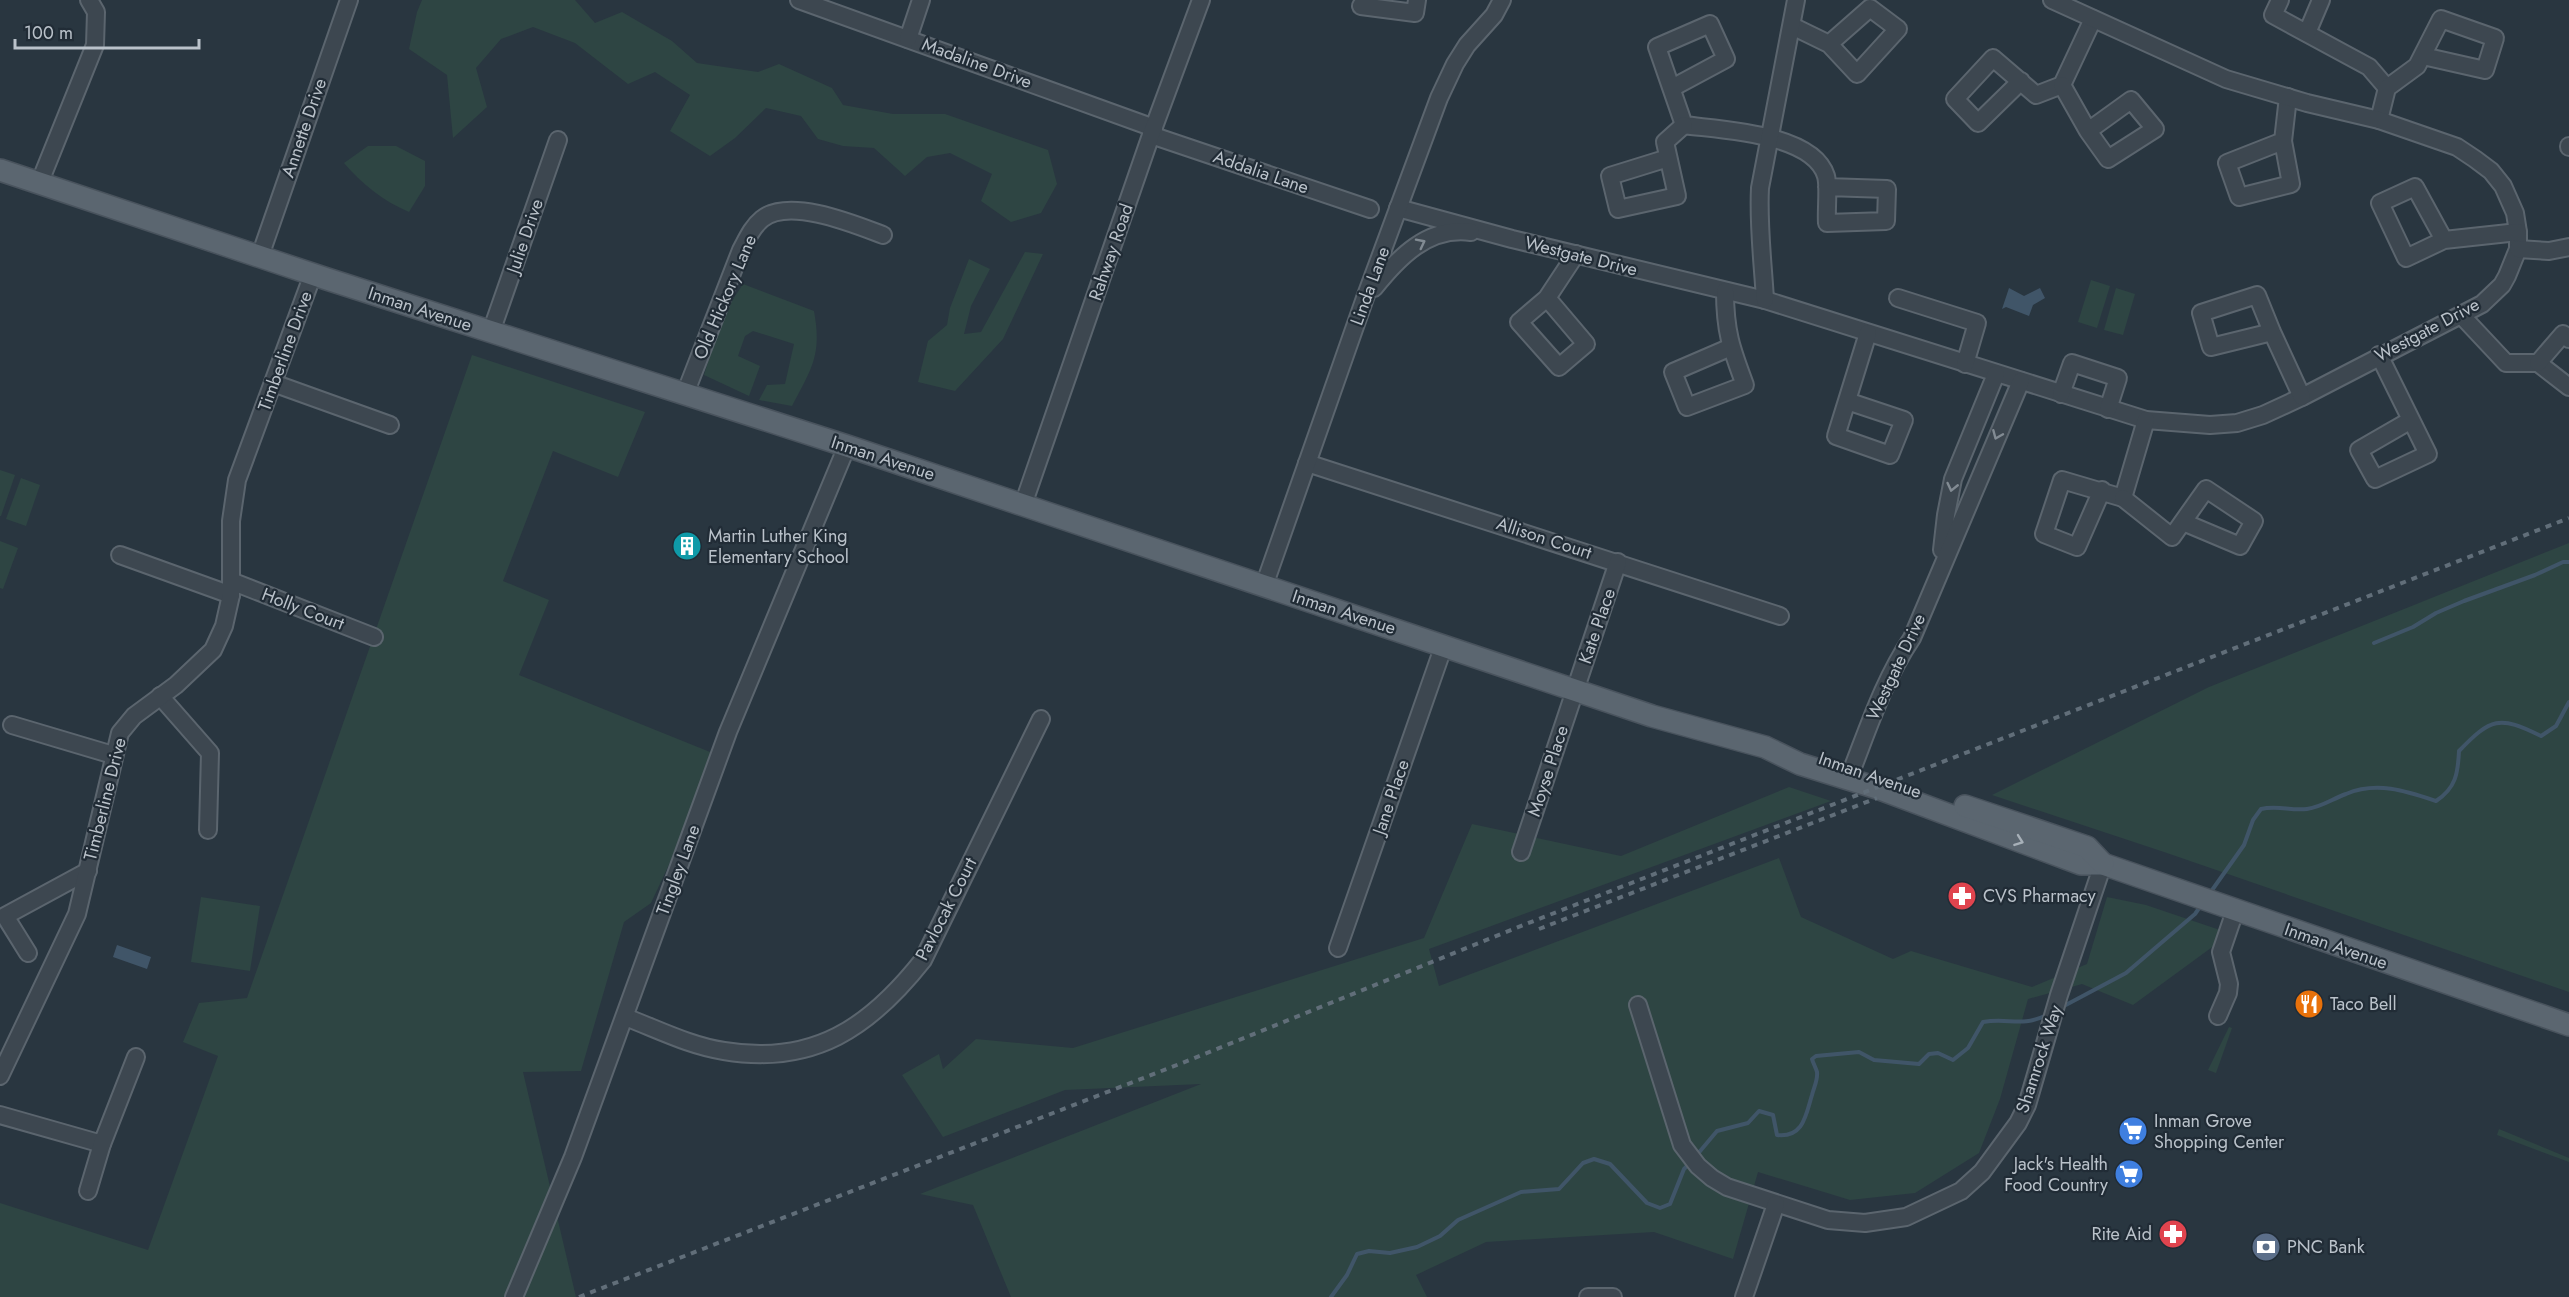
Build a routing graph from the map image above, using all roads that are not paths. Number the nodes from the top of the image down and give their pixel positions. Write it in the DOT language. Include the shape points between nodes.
graph roads {
  1 [pos="89,0"];
  2 [pos="349,0"];
  3 [pos="799,0"];
  4 [pos="921,0"];
  5 [pos="1201,0"];
  6 [pos="1365,0"];
  7 [pos="1417,0"];
  8 [pos="1502,0"];
  9 [pos="1796,0"];
  10 [pos="2052,0"];
  11 [pos="2280,0"];
  12 [pos="2321,0"];
  13 [pos="2093,19"];
  14 [pos="1792,26"];
  15 [pos="2307,33"];
  16 [pos="908,39"];
  17 [pos="1829,44"];
  18 [pos="2423,56"];
  19 [pos="2021,81"];
  20 [pos="2062,85"];
  21 [pos="1672,88"];
  22 [pos="2387,88"];
  23 [pos="2288,98"];
  24 [pos="2379,120"];
  25 [pos="1683,125"];
  26 [pos="1153,132"];
  27 [pos="2088,132"];
  28 [pos="1772,136"];
  29 [pos="558,140"];
  30 [pos="2283,141"];
  31 [pos="1668,158"];
  32 [pos="0,170"];
  33 [pos="39,184"];
  34 [pos="1827,187"];
  35 [pos="1398,208"];
  36 [pos="1371,209"];
  37 [pos="883,235"];
  38 [pos="1512,239"];
  39 [pos="2444,240"];
  40 [pos="2518,240"];
  41 [pos="2569,247"];
  42 [pos="1576,254"];
  43 [pos="260,256"];
  44 [pos="313,274"];
  45 [pos="1725,291"];
  46 [pos="1365,298"];
  47 [pos="1547,298"];
  48 [pos="1898,298"];
  49 [pos="1765,300"];
  50 [pos="2461,315"];
  51 [pos="491,332"];
  52 [pos="2272,332"];
  53 [pos="1868,333"];
  54 [pos="2569,339"];
  55 [pos="1731,348"];
  56 [pos="2379,356"];
  57 [pos="2538,363"];
  58 [pos="1965,364"];
  59 [pos="1996,374"];
  60 [pos="2020,381"];
  61 [pos="273,383"];
  62 [pos="2569,387"];
  63 [pos="686,394"];
  64 [pos="2061,394"];
  65 [pos="2302,398"];
  66 [pos="1847,401"];
  67 [pos="2108,409"];
  68 [pos="2146,420"];
  69 [pos="2411,420"];
  70 [pos="390,425"];
  71 [pos="848,446"];
  72 [pos="1307,463"];
  73 [pos="2102,490"];
  74 [pos="2123,498"];
  75 [pos="1023,505"];
  76 [pos="2183,522"];
  77 [pos="120,555"];
  78 [pos="1618,562"];
  79 [pos="1940,568"];
  80 [pos="1264,586"];
  81 [pos="231,588"];
  82 [pos="1780,616"];
  83 [pos="374,637"];
  84 [pos="1444,645"];
  85 [pos="1575,690"];
  86 [pos="160,696"];
  87 [pos="1041,719"];
  88 [pos="12,725"];
  89 [pos="1765,747"];
  90 [pos="113,754"];
  91 [pos="1853,768"];
  92 [pos="208,830"];
  93 [pos="1521,852"];
  94 [pos="2103,864"];
  95 [pos="88,871"];
  96 [pos="2235,911"];
  97 [pos="1338,948"];
  98 [pos="28,953"];
  99 [pos="1638,1005"];
  100 [pos="2218,1016"];
  101 [pos="625,1017"];
  102 [pos="2569,1025"];
  103 [pos="4,1057"];
  104 [pos="136,1057"];
  105 [pos="0,1076"];
  106 [pos="0,1115"];
  107 [pos="102,1144"];
  108 [pos="88,1191"];
  109 [pos="1776,1204"];
  110 [pos="514,1297"];
  111 [pos="1588,1297"];
  112 [pos="1613,1297"];
  113 [pos="1744,1297"];
  1 -- 33 [label="street" via="96,12 95,45"];
  2 -- 43 [label="street, Annette Drive"];
  3 -- 16 [label="street, Madaline Drive"];
  4 -- 16 [label="street"];
  5 -- 26 [label="street, Rahway Road"];
  6 -- 7 [label="street" via="1361,6 1415,13"];
  8 -- 35 [label="street, Linda Lane" via="1455,64"];
  9 -- 14 [label="street"];
  10 -- 13 [label="street"];
  11 -- 15 [label="street" via="2273,15"];
  12 -- 15 [label="street"];
  13 -- 20 [label="street"];
  13 -- 23 [label="street" via="2226,79"];
  14 -- 17 [label="street"];
  14 -- 28 [label="street"];
  15 -- 22 [label="street" via="2369,66"];
  16 -- 26 [label="street, Madaline Drive"];
  18 -- 22 [label="street" via="2417,66"];
  19 -- 20 [label="street" via="2036,94"];
  20 -- 27 [label="street"];
  21 -- 25 [label="street"];
  22 -- 24 [label="street"];
  23 -- 24 [label="street"];
  23 -- 30 [label="street"];
  24 -- 40 [label="street" via="2457,147 2483,164 2508,194"];
  25 -- 28 [label="street"];
  25 -- 31 [label="street" via="1665,142"];
  26 -- 36 [label="street, Addalia Lane"];
  26 -- 75 [label="street, Rahway Road"];
  28 -- 34 [label="street" via="1815,157 1826,176"];
  28 -- 49 [label="street" via="1760,188"];
  29 -- 51 [label="street, Julie Drive"];
  32 -- 33 [label="main road, Inman Avenue"];
  33 -- 43 [label="main road, Inman Avenue"];
  35 -- 38 [label="street, Westgate Drive"];
  35 -- 46 [label="street, Linda Lane"];
  37 -- 63 [label="street, Old Hickory Lane" via="804,211 764,217 741,250"];
  38 -- 42 [label="street, Westgate Drive"];
  46 -- 38 [label="street, one-way" via="1395,261 1430,238 1464,231"];
  39 -- 40 [label="street"];
  40 -- 41 [label="street" via="2549,251"];
  40 -- 50 [label="street, Westgate Drive" via="2502,285 2482,304"];
  42 -- 45 [label="street, Westgate Drive"];
  42 -- 47 [label="street"];
  43 -- 44 [label="main road, Inman Avenue"];
  44 -- 51 [label="main road, Inman Avenue"];
  44 -- 61 [label="street, Timberline Drive"];
  45 -- 49 [label="street, Westgate Drive"];
  45 -- 55 [label="street" via="1725,323"];
  46 -- 72 [label="street, Linda Lane"];
  48 -- 58 [label="street" via="1977,323"];
  49 -- 53 [label="street, Westgate Drive"];
  50 -- 56 [label="street, Westgate Drive"];
  50 -- 57 [label="street" via="2506,363"];
  51 -- 63 [label="main road, Inman Avenue"];
  52 -- 65 [label="street"];
  53 -- 58 [label="street, Westgate Drive"];
  53 -- 66 [label="street"];
  54 -- 57 [label="street" via="2564,334"];
  56 -- 65 [label="street, Westgate Drive"];
  56 -- 69 [label="street"];
  57 -- 62 [label="street"];
  58 -- 59 [label="street, Westgate Drive"];
  59 -- 60 [label="street, Westgate Drive"];
  59 -- 79 [label="street, Westgate Drive, one-way" via="1953,479"];
  60 -- 64 [label="street, Westgate Drive"];
  60 -- 79 [label="street, Westgate Drive, one-way"];
  61 -- 70 [label="street"];
  61 -- 81 [label="street, Timberline Drive" via="237,480 231,521"];
  63 -- 71 [label="main road, Inman Avenue"];
  64 -- 67 [label="street, Westgate Drive"];
  64 -- 67 [label="street" via="2072,363 2118,378"];
  65 -- 68 [label="street, Westgate Drive" via="2237,423 2188,425"];
  67 -- 68 [label="street, Westgate Drive"];
  68 -- 74 [label="street"];
  71 -- 75 [label="main road, Inman Avenue"];
  71 -- 101 [label="street, Tingley Lane" via="728,732"];
  72 -- 78 [label="street, Allison Court"];
  72 -- 80 [label="street, Linda Lane"];
  73 -- 74 [label="street"];
  74 -- 76 [label="street" via="2172,537"];
  75 -- 80 [label="main road, Inman Avenue"];
  77 -- 81 [label="street, Holly Court"];
  78 -- 82 [label="street, Allison Court"];
  78 -- 85 [label="street, Kate Place"];
  79 -- 91 [label="street, Westgate Drive" via="1912,638 1894,664"];
  80 -- 84 [label="main road, Inman Avenue"];
  81 -- 83 [label="street, Holly Court"];
  81 -- 86 [label="street, Timberline Drive" via="224,626 213,650"];
  84 -- 85 [label="main road, Inman Avenue"];
  84 -- 97 [label="street, Jane Place"];
  85 -- 89 [label="main road, Inman Avenue"];
  85 -- 93 [label="street, Moyse Place"];
  86 -- 90 [label="street, Timberline Drive" via="120,733"];
  86 -- 92 [label="street" via="210,753"];
  87 -- 101 [label="street, Pavlocak Court" via="923,960 876,1012 838,1036 811,1047 754,1054 693,1043"];
  88 -- 90 [label="street"];
  89 -- 91 [label="main road, Inman Avenue" via="1796,750"];
  89 -- 94 [label="main road, Inman Avenue, one-way" via="1800,764 1877,788 2081,864"];
  90 -- 95 [label="street, Timberline Drive"];
  91 -- 94 [label="main road, Inman Avenue" via="2087,847"];
  94 -- 96 [label="main road, Inman Avenue"];
  94 -- 109 [label="street, Shamrock Way" via="2027,1105 1982,1172 1961,1191 1906,1217 1865,1223 1828,1220"];
  95 -- 98 [label="street" via="5,916"];
  95 -- 103 [label="street, Timberline Drive" via="77,914 36,1004"];
  96 -- 100 [label="street" via="2221,952 2229,984"];
  96 -- 102 [label="main road, Inman Avenue"];
  99 -- 109 [label="street, Shamrock Way" via="1682,1145 1693,1160 1727,1187"];
  101 -- 110 [label="street, Tingley Lane"];
  103 -- 105 [label="street, Timberline Drive"];
  104 -- 107 [label="street"];
  106 -- 107 [label="street"];
  107 -- 108 [label="street"];
  109 -- 113 [label="street"];
  111 -- 112 [label="street"];
}
